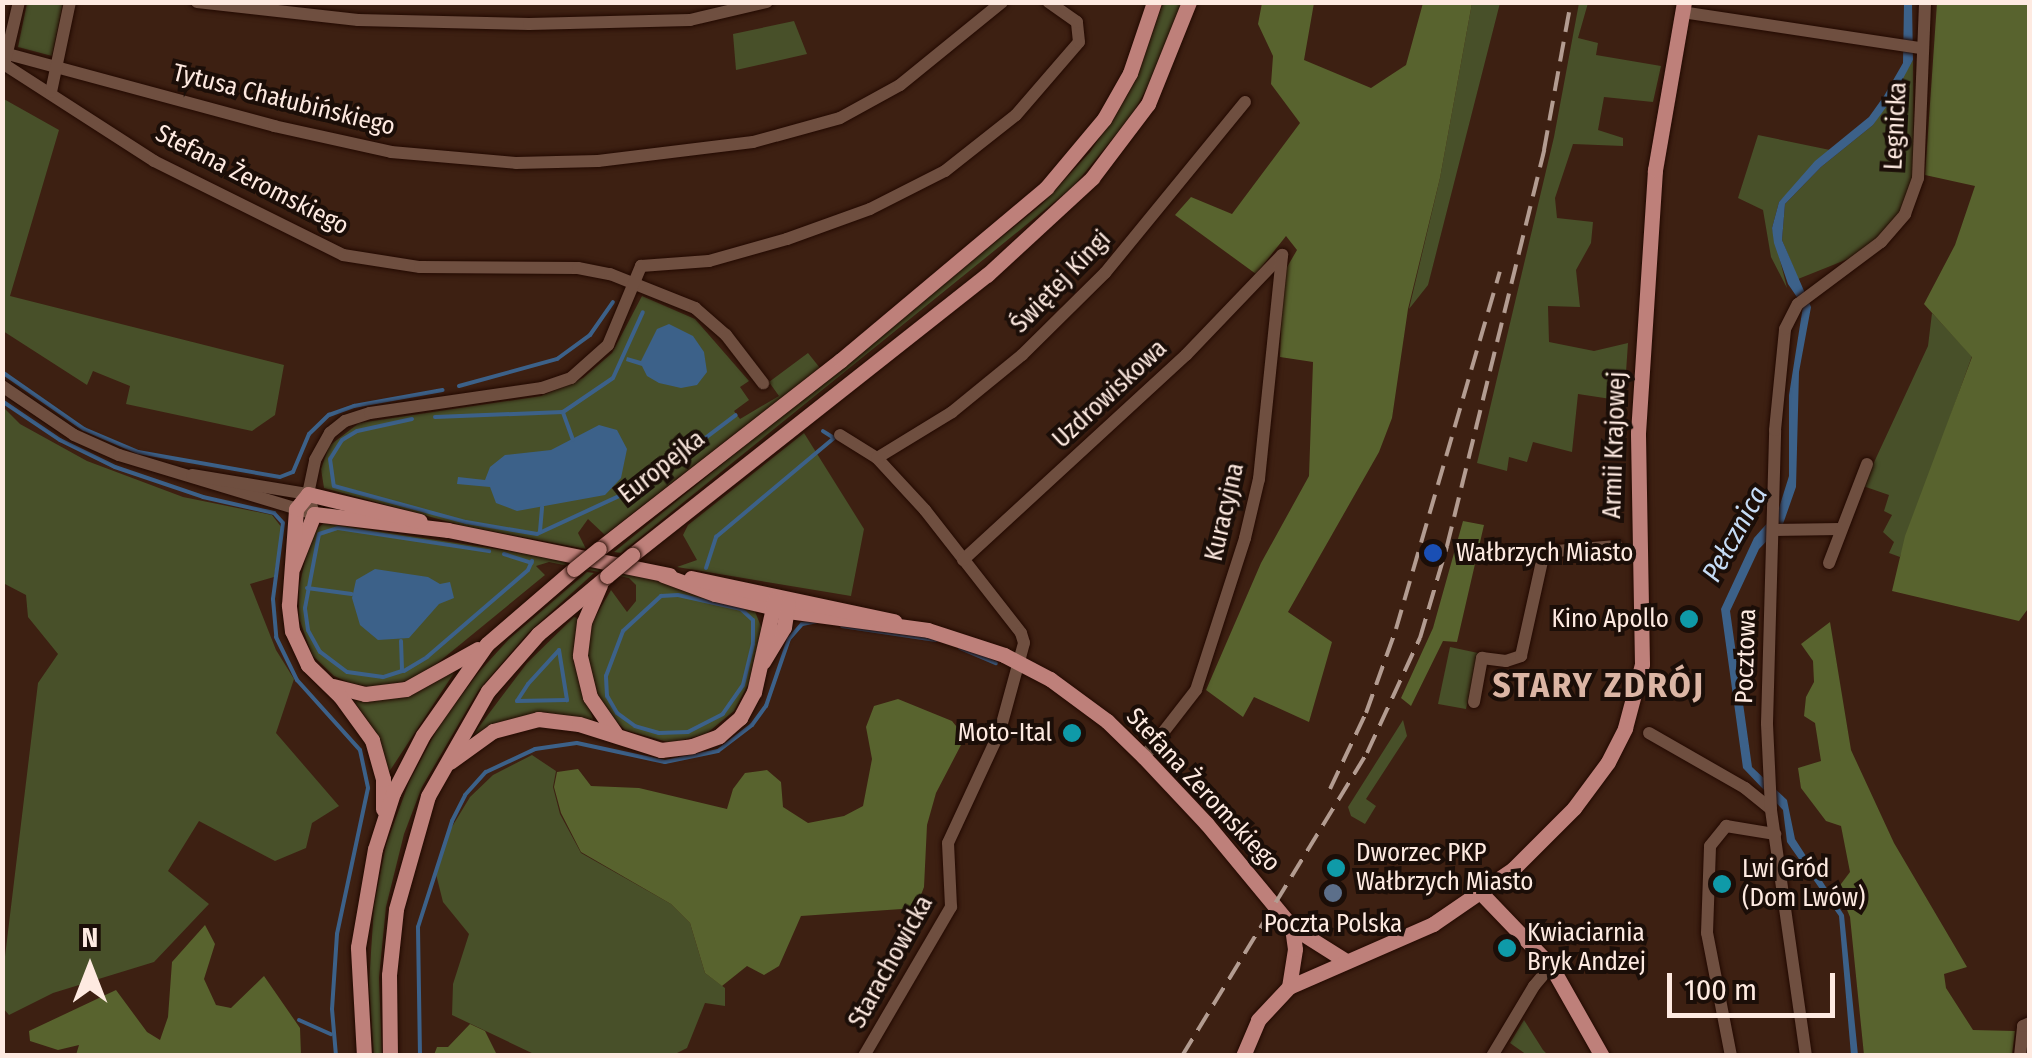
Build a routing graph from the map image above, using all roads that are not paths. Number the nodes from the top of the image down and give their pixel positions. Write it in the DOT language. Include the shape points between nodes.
graph roads {
  1 [pos="19,2"];
  2 [pos="70,2"];
  3 [pos="197,2"];
  4 [pos="767,2"];
  5 [pos="1002,2"];
  6 [pos="1048,2"];
  7 [pos="1154,2"];
  8 [pos="1188,2"];
  9 [pos="1925,2"];
  10 [pos="1683,7"];
  11 [pos="1921,48"];
  12 [pos="5,60"];
  13 [pos="56,65"];
  14 [pos="50,92"];
  15 [pos="1245,102"];
  16 [pos="1881,242"];
  17 [pos="1282,255"];
  18 [pos="635,282"];
  19 [pos="762,383"];
  20 [pos="2,386"];
  21 [pos="840,435"];
  22 [pos="877,458"];
  23 [pos="1867,464"];
  24 [pos="179,474"];
  25 [pos="308,494"];
  26 [pos="296,508"];
  27 [pos="314,514"];
  28 [pos="1840,529"];
  29 [pos="448,530"];
  30 [pos="1776,533"];
  31 [pos="1617,546"];
  32 [pos="963,560"];
  33 [pos="1830,563"];
  34 [pos="292,567"];
  35 [pos="607,576"];
  36 [pos="777,601"];
  37 [pos="788,610"];
  38 [pos="912,628"];
  39 [pos="486,644"];
  40 [pos="763,662"];
  41 [pos="1021,664"];
  42 [pos="325,682"];
  43 [pos="1474,702"];
  44 [pos="1649,733"];
  45 [pos="622,739"];
  46 [pos="1144,756"];
  47 [pos="438,776"];
  48 [pos="1771,806"];
  49 [pos="380,828"];
  50 [pos="1775,834"];
  51 [pos="1481,894"];
  52 [pos="1292,927"];
  53 [pos="1346,961"];
  54 [pos="1551,966"];
  55 [pos="1289,987"];
  56 [pos="2030,1023"];
  57 [pos="364,1056"];
  58 [pos="390,1056"];
  59 [pos="864,1056"];
  60 [pos="1243,1056"];
  61 [pos="1492,1056"];
  62 [pos="1602,1056"];
  63 [pos="1732,1056"];
  64 [pos="1806,1056"];
  65 [pos="2020,1056"];
  1 -- 12 [label="street"];
  2 -- 13 [label="street"];
  3 -- 4 [label="street" via="362,21 519,24 690,20"];
  5 -- 13 [label="street, Tytusa Chałubińskiego" via="916,74 840,118 753,142 656,157 516,163 391,152"];
  6 -- 18 [label="street" via="1077,22 1079,42 1016,115 930,180 787,239 709,261 641,266"];
  7 -- 39 [label="main road, Europejka, bridge" via="1130,73 1104,118 1046,188"];
  8 -- 35 [label="main road, Europejka, bridge" via="1148,104 1092,178 986,275"];
  9 -- 11 [label="street, Legnicka"];
  10 -- 11 [label="street"];
  10 -- 51 [label="main road, Armii Krajowej" via="1656,158 1639,405 1640,684 1608,762 1574,808"];
  11 -- 16 [label="street, Legnicka" via="1918,178 1905,214"];
  12 -- 13 [label="street, Tytusa Chałubińskiego"];
  12 -- 14 [label="street, Stefana Żeromskiego"];
  13 -- 14 [label="street"];
  14 -- 18 [label="street, Stefana Żeromskiego" via="154,161 343,256 420,267 578,268"];
  15 -- 22 [label="street, Świętej Kingi" via="1105,273 1022,355 952,412"];
  16 -- 30 [label="street, Pocztowa" via="1803,299 1785,328 1775,430"];
  17 -- 32 [label="street, Uzdrowiskowa" via="1186,355"];
  17 -- 46 [label="street, Kuracyjna" via="1259,478 1245,538 1196,690"];
  18 -- 19 [label="street, Stefana Żeromskiego" via="713,322"];
  18 -- 25 [label="street" via="608,345 571,378 345,421 322,444"];
  20 -- 24 [label="street" via="74,436"];
  21 -- 22 [label="street"];
  22 -- 32 [label="street"];
  23 -- 28 [label="street"];
  24 -- 25 [label="street"];
  24 -- 26 [label="street"];
  25 -- 26 [label="main road"];
  25 -- 27 [label="street"];
  25 -- 29 [label="main road"];
  26 -- 27 [label="street"];
  26 -- 34 [label="main road"];
  27 -- 29 [label="main road"];
  27 -- 34 [label="main road"];
  28 -- 30 [label="street"];
  28 -- 33 [label="street"];
  29 -- 36 [label="main road"];
  30 -- 48 [label="street, Pocztowa" via="1767,723"];
  31 -- 43 [label="street" via="1544,552 1522,656 1482,658"];
  32 -- 41 [label="street" via="1022,633"];
  34 -- 42 [label="main road" via="292,631"];
  35 -- 45 [label="main road" via="588,612 580,656 596,710"];
  35 -- 47 [label="main road, Europejka" via="504,672 472,713"];
  36 -- 37 [label="main road"];
  36 -- 38 [label="main road" via="878,615"];
  36 -- 40 [label="main road"];
  37 -- 38 [label="main road"];
  37 -- 40 [label="main road"];
  38 -- 41 [label="main road, Stefana Żeromskiego"];
  39 -- 42 [label="main road" via="392,693 352,692"];
  39 -- 49 [label="main road, Europejka" via="416,748"];
  40 -- 45 [label="main road" via="748,706 718,736 675,750"];
  41 -- 46 [label="main road, Stefana Żeromskiego" via="1071,692"];
  41 -- 59 [label="street, Starachowicka" via="1000,732 948,843 951,906"];
  42 -- 49 [label="main road" via="372,740 383,779"];
  44 -- 48 [label="street"];
  45 -- 47 [label="main road" via="564,720 524,720 478,739"];
  46 -- 52 [label="main road, Stefana Żeromskiego"];
  47 -- 58 [label="main road, Europejka" via="396,909"];
  48 -- 50 [label="street, Pocztowa"];
  49 -- 57 [label="main road, Europejka" via="358,947"];
  50 -- 63 [label="street" via="1726,826 1710,846 1706,933"];
  50 -- 64 [label="street, Pocztowa"];
  51 -- 53 [label="main road, Armii Krajowej" via="1433,924"];
  51 -- 54 [label="main road"];
  52 -- 53 [label="main road, Stefana Żeromskiego"];
  52 -- 55 [label="main road"];
  53 -- 55 [label="main road, Armii Krajowej"];
  54 -- 61 [label="street"];
  54 -- 62 [label="main road"];
  55 -- 60 [label="main road, Armii Krajowej" via="1258,1020"];
  56 -- 65 [label="street" via="2023,1026"];
}
